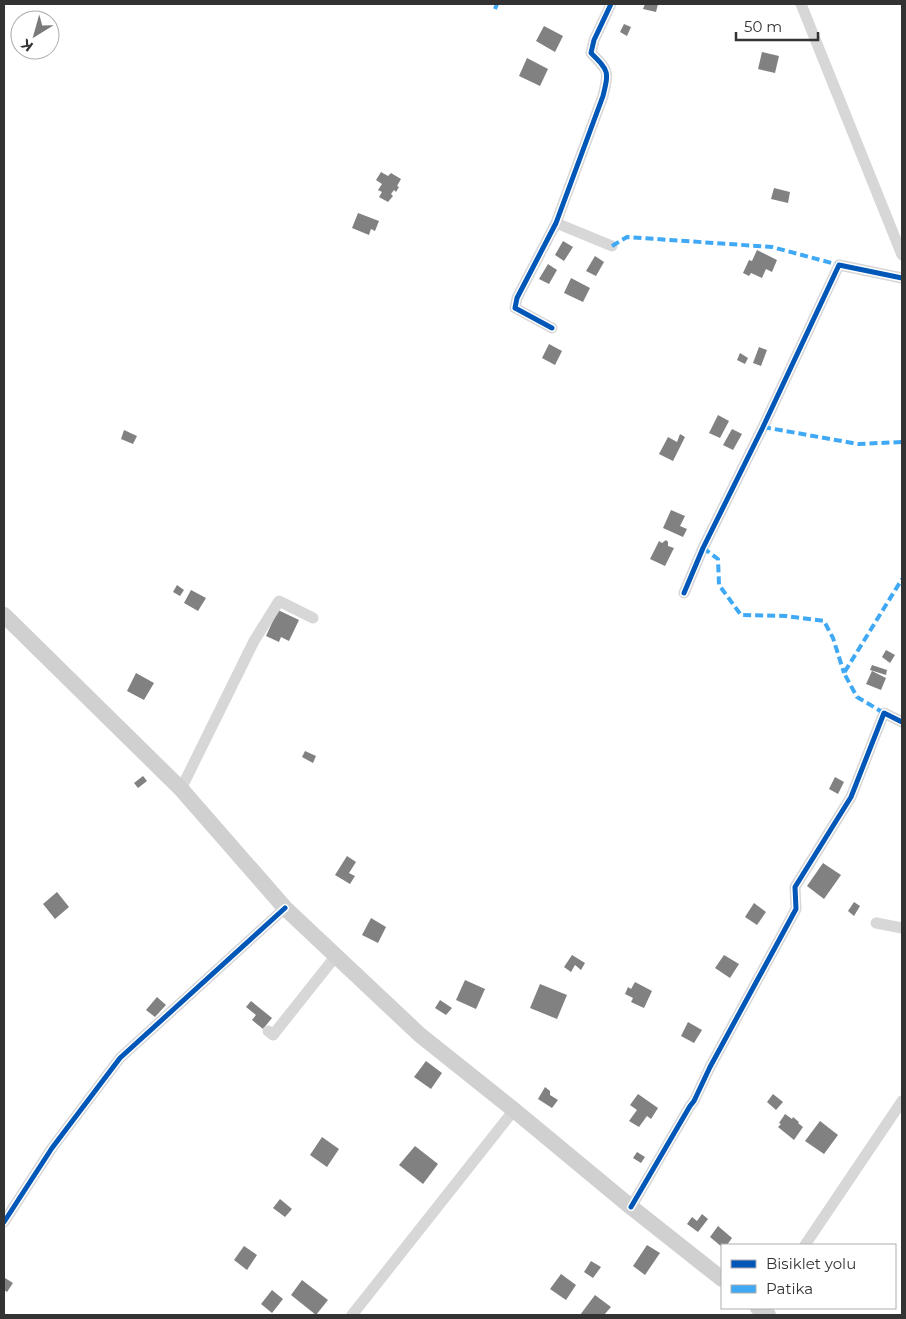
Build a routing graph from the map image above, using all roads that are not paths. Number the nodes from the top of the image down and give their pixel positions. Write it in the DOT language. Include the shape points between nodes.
graph roads {
  1 [pos="611,4"];
  2 [pos="801,4"];
  3 [pos="556,222"];
  4 [pos="612,246"];
  5 [pos="902,255"];
  6 [pos="902,278"];
  7 [pos="552,328"];
  8 [pos="684,593"];
  9 [pos="4,615"];
  10 [pos="313,618"];
  11 [pos="902,722"];
  12 [pos="182,789"];
  13 [pos="285,908"];
  14 [pos="876,923"];
  15 [pos="902,928"];
  16 [pos="335,957"];
  17 [pos="268,1031"];
  18 [pos="902,1101"];
  19 [pos="514,1110"];
  20 [pos="631,1207"];
  21 [pos="4,1222"];
  22 [pos="806,1244"];
  23 [pos="721,1278"];
  24 [pos="352,1315"];
  1 -- 3 [label="street" via="594,40 592,52 608,76"];
  2 -- 5 [label="street"];
  3 -- 4 [label="street"];
  3 -- 7 [label="street" via="515,308"];
  6 -- 8 [label="street" via="840,265"];
  9 -- 12 [label="main road"];
  10 -- 12 [label="street" via="279,601 254,641"];
  11 -- 20 [label="street" via="884,713 851,797 795,886 796,908 694,1101"];
  12 -- 13 [label="main road"];
  13 -- 16 [label="main road"];
  13 -- 21 [label="street" via="120,1058 52,1148"];
  14 -- 15 [label="street"];
  16 -- 17 [label="street" via="273,1035"];
  16 -- 19 [label="main road" via="420,1035"];
  18 -- 22 [label="street"];
  19 -- 20 [label="main road"];
  19 -- 24 [label="street"];
  20 -- 23 [label="main road"];
}
